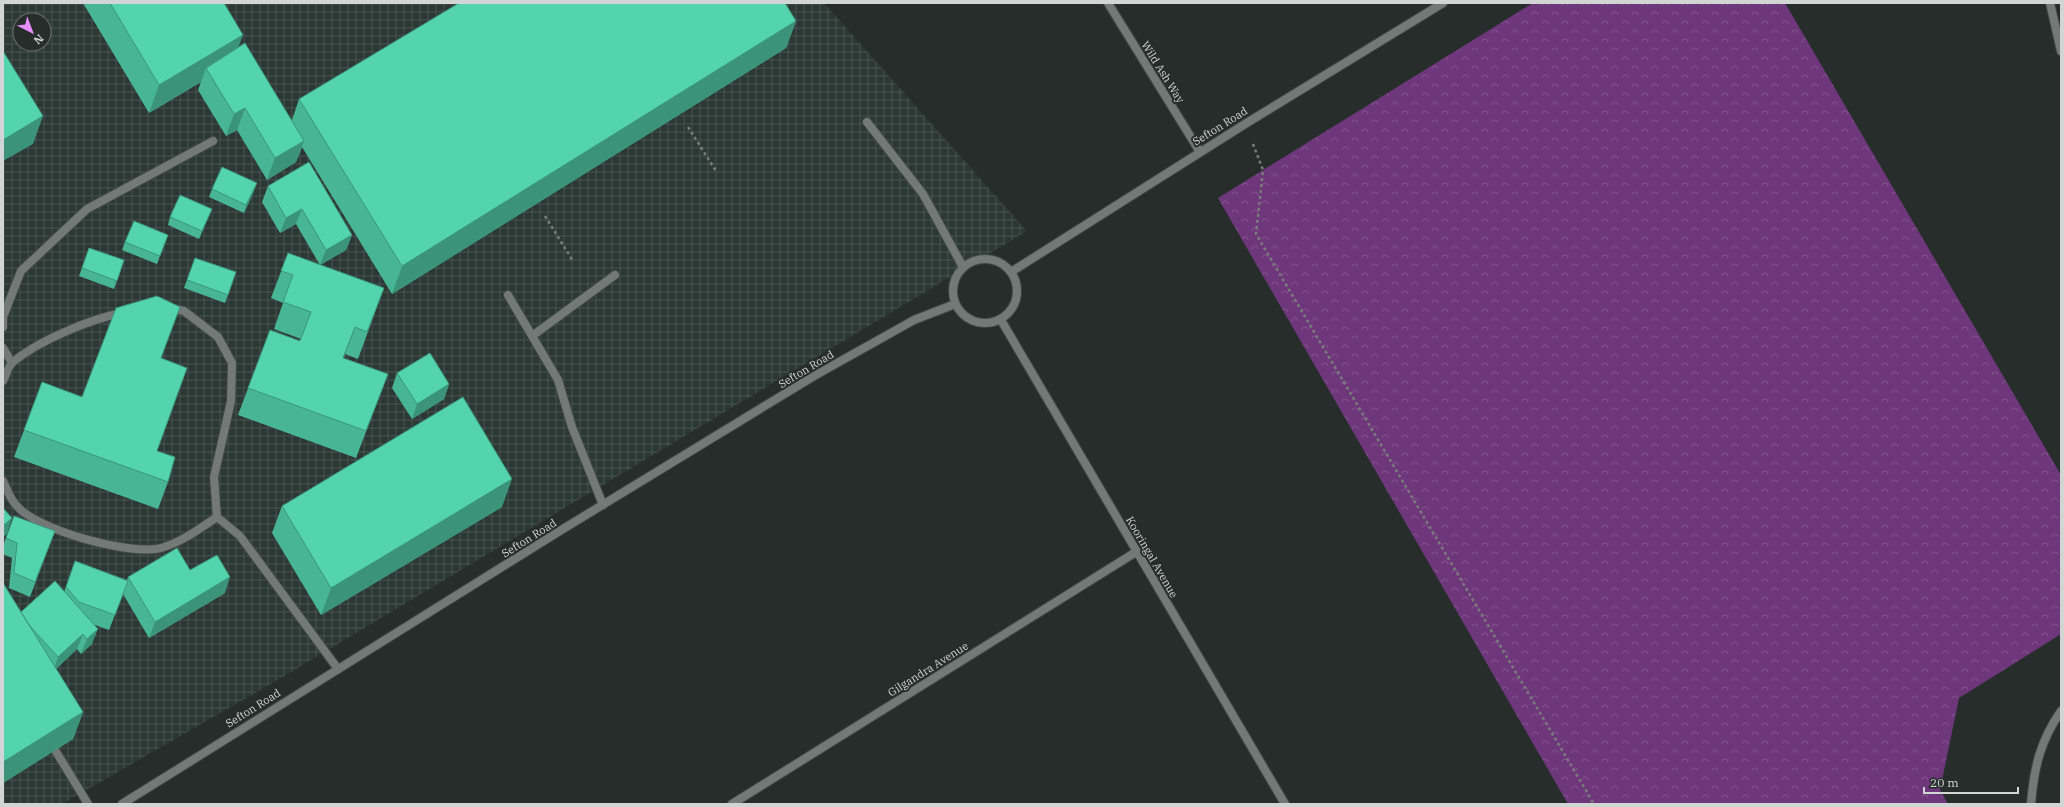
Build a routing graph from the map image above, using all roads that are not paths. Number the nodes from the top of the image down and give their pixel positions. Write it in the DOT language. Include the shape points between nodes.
graph roads {
  1 [pos="1108,3"];
  2 [pos="1443,3"];
  3 [pos="2050,3"];
  4 [pos="2061,51"];
  5 [pos="867,122"];
  6 [pos="213,141"];
  7 [pos="1200,152"];
  8 [pos="963,267"];
  9 [pos="1011,272"];
  10 [pos="615,275"];
  11 [pos="508,295"];
  12 [pos="954,304"];
  13 [pos="160,306"];
  14 [pos="130,311"];
  15 [pos="1001,320"];
  16 [pos="3,327"];
  17 [pos="532,336"];
  18 [pos="3,348"];
  19 [pos="12,363"];
  20 [pos="3,381"];
  21 [pos="3,481"];
  22 [pos="603,505"];
  23 [pos="217,517"];
  24 [pos="1136,552"];
  25 [pos="338,669"];
  26 [pos="2061,711"];
  27 [pos="55,750"];
  28 [pos="88,804"];
  29 [pos="122,804"];
  30 [pos="732,804"];
  31 [pos="1285,804"];
  32 [pos="2031,804"];
  1 -- 7 [label="street, Wild Ash Way"];
  2 -- 7 [label="street, Sefton Road"];
  3 -- 4 [label="street"];
  5 -- 8 [label="street" via="923,194"];
  6 -- 16 [label="street" via="87,209 21,271 3,317"];
  7 -- 9 [label="street, Sefton Road"];
  8 -- 9 [label="street" via="975,260 988,259 1001,263"];
  8 -- 12 [label="street" via="955,278 952,291"];
  9 -- 15 [label="street" via="1017,284 1017,298 1011,311"];
  10 -- 17 [label="street"];
  11 -- 17 [label="street"];
  12 -- 15 [label="street" via="962,315 974,322 988,324"];
  12 -- 22 [label="street, Sefton Road" via="914,320 834,365"];
  13 -- 23 [label="street" via="184,311 218,337 232,363 231,401 214,478"];
  14 -- 19 [label="street" via="108,316 52,338"];
  15 -- 24 [label="street, Kooringal Avenue"];
  17 -- 22 [label="street" via="558,380 572,427"];
  18 -- 19 [label="street"];
  19 -- 20 [label="street"];
  21 -- 23 [label="street" via="16,506 42,524 84,539 130,549 160,548 185,538"];
  22 -- 25 [label="street, Sefton Road"];
  23 -- 25 [label="street" via="240,536"];
  24 -- 30 [label="street, Gilgandra Avenue"];
  24 -- 31 [label="street, Kooringal Avenue"];
  25 -- 29 [label="street, Sefton Road"];
  26 -- 32 [label="street" via="2049,728 2039,752"];
  27 -- 28 [label="street"];
}
